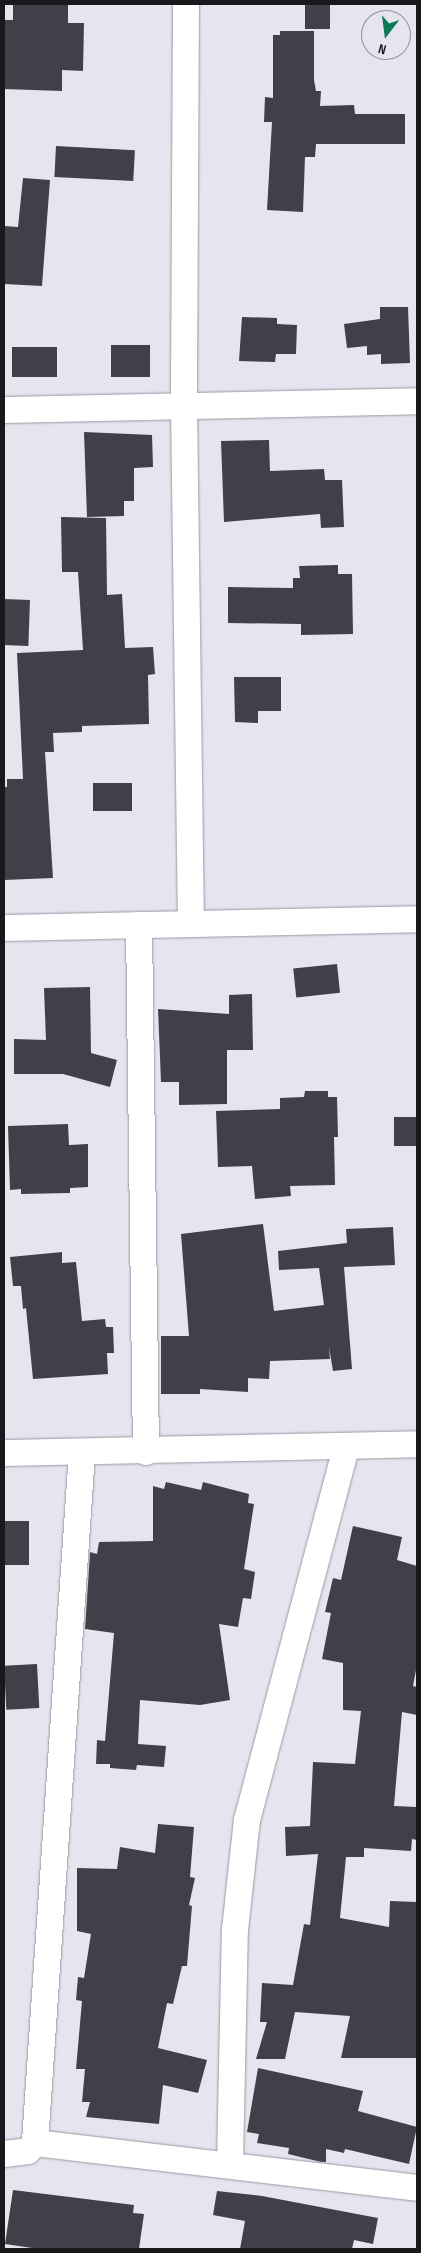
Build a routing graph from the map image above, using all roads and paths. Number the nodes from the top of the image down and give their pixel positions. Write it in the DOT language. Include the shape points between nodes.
graph roads {
  1 [pos="186,4"];
  2 [pos="417,402"];
  3 [pos="184,406"];
  4 [pos="4,410"];
  5 [pos="417,919"];
  6 [pos="191,924"];
  7 [pos="139,925"];
  8 [pos="4,928"];
  9 [pos="417,1444"];
  10 [pos="346,1447"];
  11 [pos="146,1452"];
  12 [pos="82,1453"];
  13 [pos="4,1454"];
  14 [pos="35,2143"];
  15 [pos="4,2154"];
  16 [pos="230,2163"];
  17 [pos="417,2188"];
  1 -- 3 [label="street"];
  2 -- 3 [label="street"];
  3 -- 4 [label="street"];
  3 -- 6 [label="street"];
  5 -- 6 [label="street"];
  6 -- 7 [label="street"];
  7 -- 8 [label="street"];
  7 -- 11 [label="street"];
  9 -- 10 [label="street"];
  10 -- 11 [label="street"];
  10 -- 16 [label="street" via="247,1820 235,1930"];
  11 -- 12 [label="street"];
  12 -- 13 [label="street"];
  12 -- 14 [label="street"];
  14 -- 15 [label="street" via="28,2151"];
  14 -- 16 [label="street"];
  16 -- 17 [label="street"];
}
